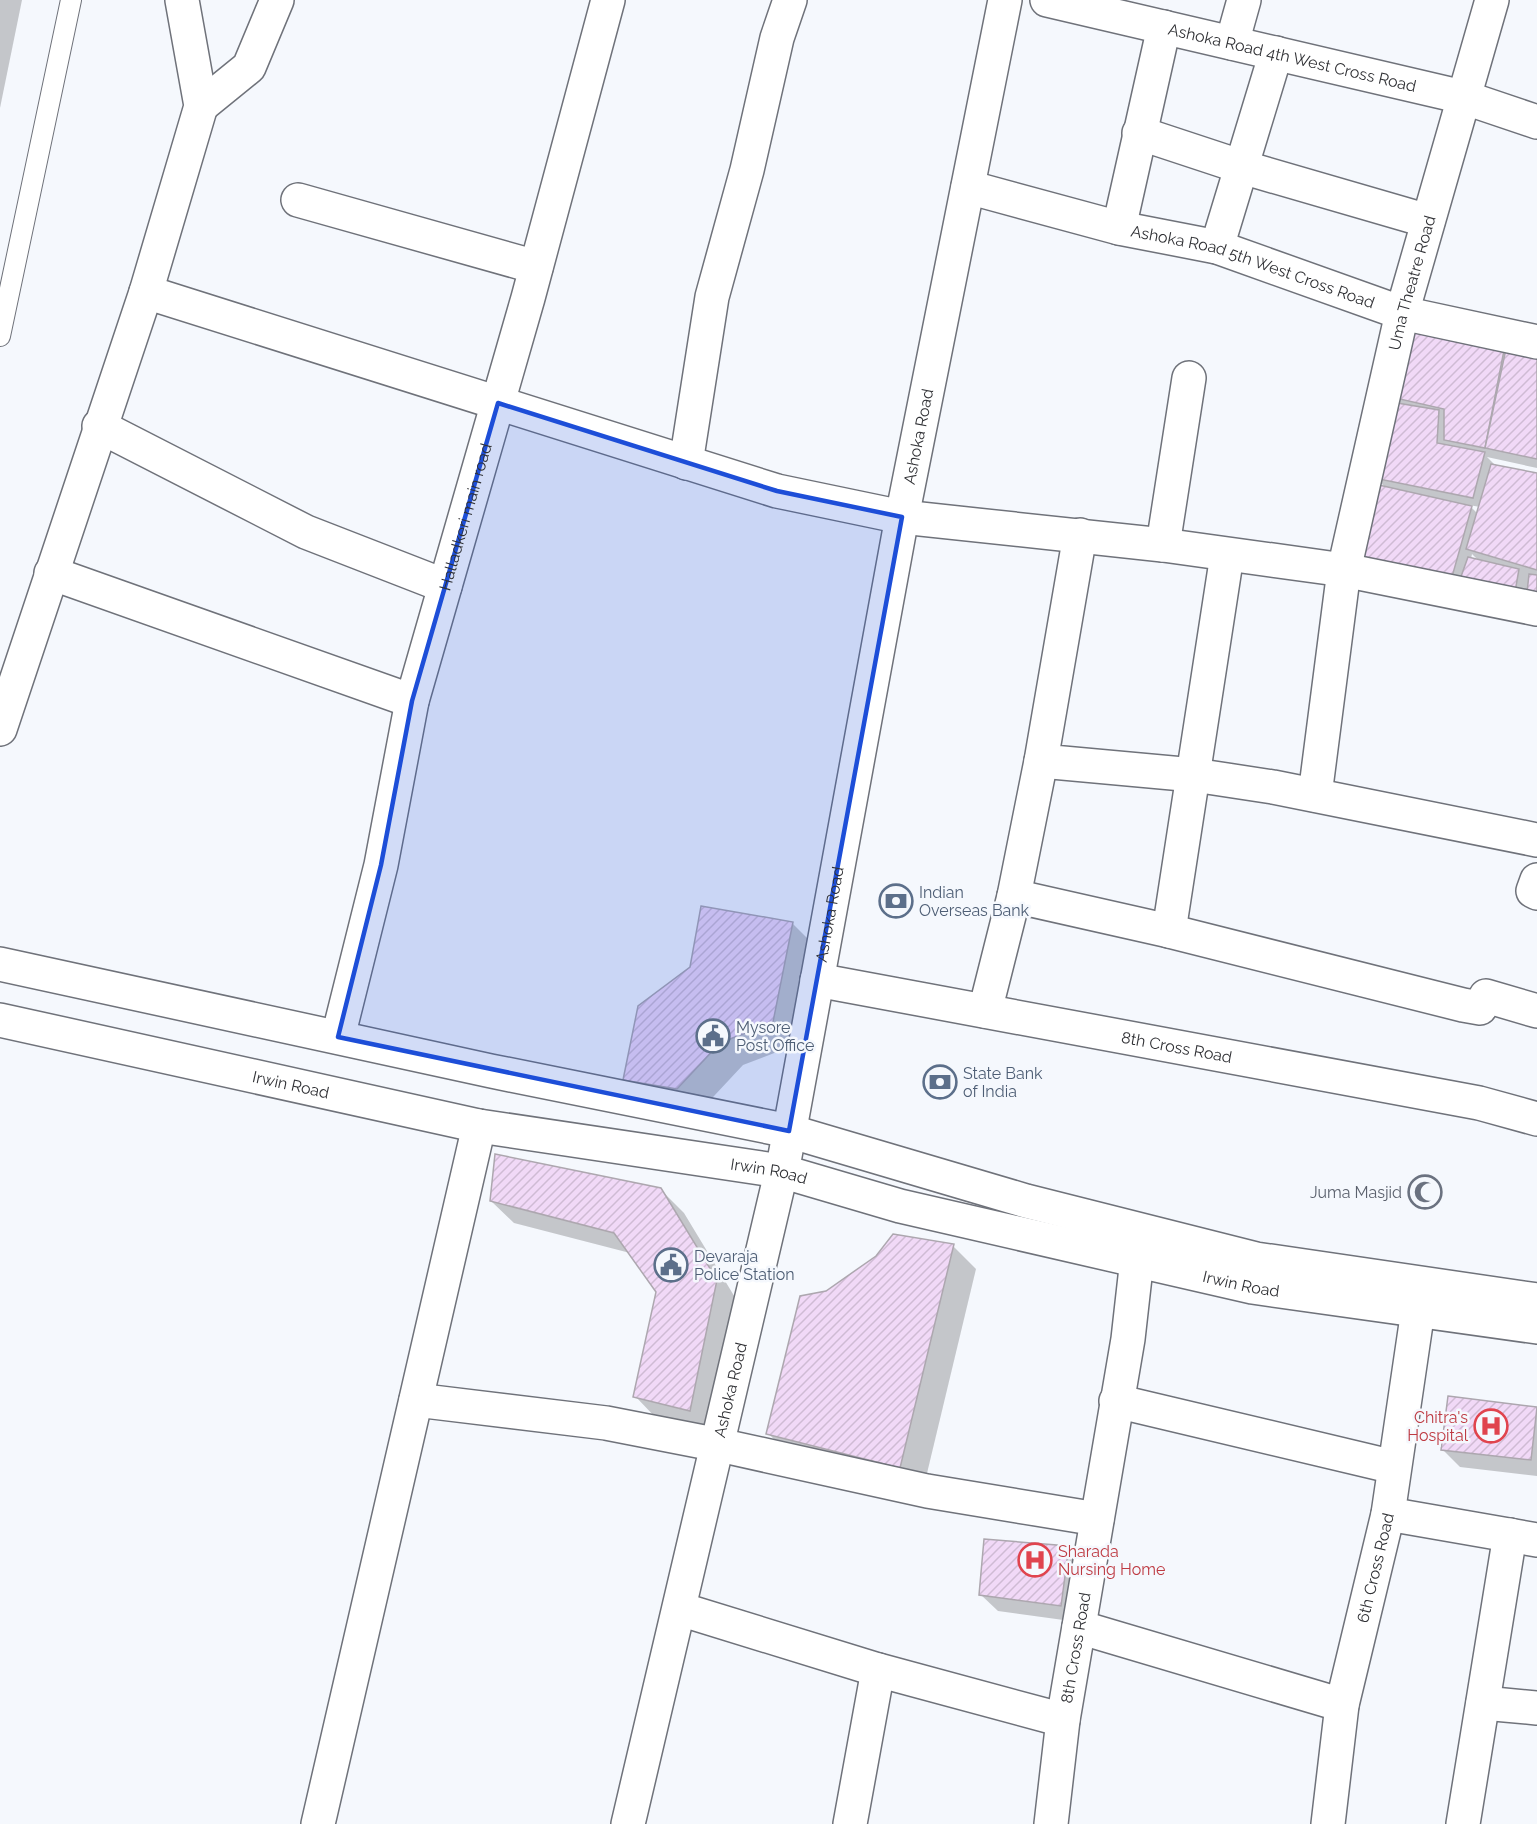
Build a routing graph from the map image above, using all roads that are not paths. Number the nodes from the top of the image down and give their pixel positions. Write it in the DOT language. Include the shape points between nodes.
graph roads {
  1 [pos="71,0"];
  2 [pos="182,0"];
  3 [pos="277,0"];
  4 [pos="608,0"];
  5 [pos="790,0"];
  6 [pos="1005,0"];
  7 [pos="1047,0"];
  8 [pos="1244,0"];
  9 [pos="1492,0"];
  10 [pos="1115,8"];
  11 [pos="1164,27"];
  12 [pos="1232,43"];
  13 [pos="1276,53"];
  14 [pos="1463,97"];
  15 [pos="201,106"];
  16 [pos="1537,122"];
  17 [pos="1139,133"];
  18 [pos="1242,167"];
  19 [pos="968,187"];
  20 [pos="298,200"];
  21 [pos="1428,220"];
  22 [pos="1119,228"];
  23 [pos="1217,247"];
  24 [pos="536,267"];
  25 [pos="146,292"];
  26 [pos="1402,313"];
  27 [pos="0,336"];
  28 [pos="1537,342"];
  29 [pos="1189,378"];
  30 [pos="498,403"];
  31 [pos="99,426"];
  32 [pos="686,463"];
  33 [pos="902,517"];
  34 [pos="1080,535"];
  35 [pos="1163,545"];
  36 [pos="1227,555"];
  37 [pos="1344,570"];
  38 [pos="51,573"];
  39 [pos="445,586"];
  40 [pos="1537,609"];
  41 [pos="412,701"];
  42 [pos="0,729"];
  43 [pos="1041,760"];
  44 [pos="1194,775"];
  45 [pos="1315,795"];
  46 [pos="1537,840"];
  47 [pos="1537,880"];
  48 [pos="1537,893"];
  49 [pos="1014,896"];
  50 [pos="1169,931"];
  51 [pos="0,964"];
  52 [pos="817,980"];
  53 [pos="985,1011"];
  54 [pos="1537,1011"];
  55 [pos="0,1020"];
  56 [pos="338,1037"];
  57 [pos="1537,1119"];
  58 [pos="479,1126"];
  59 [pos="789,1131"];
  60 [pos="781,1171"];
  61 [pos="1137,1259"];
  62 [pos="1537,1300"];
  63 [pos="1418,1310"];
  64 [pos="1537,1327"];
  65 [pos="416,1400"];
  66 [pos="1116,1401"];
  67 [pos="719,1445"];
  68 [pos="1394,1467"];
  69 [pos="1388,1514"];
  70 [pos="1097,1519"];
  71 [pos="1523,1537"];
  72 [pos="680,1609"];
  73 [pos="1079,1628"];
  74 [pos="878,1670"];
  75 [pos="1483,1703"];
  76 [pos="1342,1705"];
  77 [pos="1537,1708"];
  78 [pos="1063,1720"];
  79 [pos="318,1824"];
  80 [pos="628,1824"];
  81 [pos="850,1824"];
  82 [pos="1052,1824"];
  83 [pos="1328,1824"];
  84 [pos="1463,1824"];
  1 -- 27 [label="lane"];
  2 -- 15 [label="street"];
  3 -- 15 [label="street" via="249,67"];
  4 -- 24 [label="street, Halladkeri main road"];
  5 -- 32 [label="street" via="711,297"];
  6 -- 19 [label="street, Ashoka Road"];
  7 -- 10 [label="street, Ashoka Road 4th West Cross Road"];
  8 -- 12 [label="street"];
  9 -- 14 [label="street, Uma Theatre Road"];
  10 -- 11 [label="street, Ashoka Road 4th West Cross Road"];
  11 -- 12 [label="street, Ashoka Road 4th West Cross Road"];
  11 -- 17 [label="street"];
  12 -- 13 [label="street, Ashoka Road 4th West Cross Road"];
  13 -- 14 [label="street, Ashoka Road 4th West Cross Road"];
  13 -- 18 [label="street"];
  14 -- 16 [label="street, Ashoka Road 4th West Cross Road"];
  14 -- 21 [label="street, Uma Theatre Road"];
  15 -- 25 [label="street"];
  17 -- 18 [label="street"];
  17 -- 22 [label="street"];
  18 -- 21 [label="street"];
  18 -- 23 [label="street"];
  19 -- 22 [label="street, Ashoka Road 5th West Cross Road"];
  19 -- 33 [label="street, Ashoka Road"];
  20 -- 24 [label="street"];
  21 -- 26 [label="street, Uma Theatre Road"];
  22 -- 23 [label="street, Ashoka Road 5th West Cross Road"];
  23 -- 26 [label="street, Ashoka Road 5th West Cross Road"];
  24 -- 30 [label="street, Halladkeri main road"];
  25 -- 30 [label="street"];
  25 -- 31 [label="street"];
  26 -- 28 [label="street, Ashoka Road 5th West Cross Road"];
  26 -- 37 [label="street, Uma Theatre Road"];
  29 -- 35 [label="street"];
  30 -- 32 [label="street"];
  30 -- 39 [label="street, Halladkeri main road"];
  31 -- 38 [label="street"];
  31 -- 39 [label="street" via="306,532"];
  32 -- 33 [label="street" via="777,491"];
  33 -- 34 [label="street"];
  33 -- 52 [label="street, Ashoka Road"];
  34 -- 35 [label="street"];
  34 -- 43 [label="street"];
  35 -- 36 [label="street"];
  36 -- 37 [label="street"];
  36 -- 44 [label="street"];
  37 -- 40 [label="street"];
  37 -- 45 [label="street, Uma Theatre Road"];
  38 -- 41 [label="street"];
  38 -- 42 [label="street"];
  39 -- 41 [label="street, Halladkeri main road"];
  41 -- 56 [label="street, Halladkeri main road" via="381,865"];
  43 -- 44 [label="street"];
  43 -- 49 [label="street"];
  44 -- 45 [label="street"];
  44 -- 50 [label="street"];
  45 -- 46 [label="street"];
  47 -- 48 [label="street" via="1533,891"];
  49 -- 50 [label="street"];
  49 -- 53 [label="street"];
  50 -- 54 [label="street" via="1463,1005 1480,1008 1486,996"];
  51 -- 56 [label="street"];
  52 -- 53 [label="street, 8th Cross Road"];
  52 -- 59 [label="street, Ashoka Road"];
  53 -- 57 [label="street, 8th Cross Road" via="1479,1103"];
  55 -- 58 [label="street, Irwin Road"];
  56 -- 59 [label="street"];
  58 -- 60 [label="street, Irwin Road"];
  58 -- 65 [label="street"];
  59 -- 60 [label="street, Ashoka Road"];
  59 -- 62 [label="street" via="1026,1201 1257,1259"];
  60 -- 61 [label="street, Irwin Road" via="900,1206"];
  60 -- 67 [label="street, Ashoka Road"];
  61 -- 63 [label="street, Irwin Road" via="1252,1287"];
  61 -- 66 [label="street, 8th Cross Road"];
  63 -- 64 [label="street, Irwin Road"];
  63 -- 68 [label="street, 6th Cross Road"];
  65 -- 67 [label="street" via="606,1423"];
  65 -- 79 [label="street"];
  66 -- 68 [label="street"];
  66 -- 70 [label="street, 8th Cross Road"];
  67 -- 70 [label="street" via="927,1491"];
  67 -- 72 [label="street, Ashoka Road"];
  68 -- 69 [label="street, 6th Cross Road"];
  69 -- 71 [label="street"];
  69 -- 76 [label="street, 6th Cross Road"];
  70 -- 73 [label="street, 8th Cross Road"];
  71 -- 75 [label="street"];
  72 -- 74 [label="street"];
  72 -- 80 [label="street, Ashoka Road"];
  73 -- 76 [label="street"];
  73 -- 78 [label="street, 8th Cross Road"];
  74 -- 78 [label="street"];
  74 -- 81 [label="street"];
  75 -- 77 [label="street"];
  75 -- 84 [label="street"];
  76 -- 83 [label="street, 6th Cross Road"];
  78 -- 82 [label="street, 8th Cross Road"];
}
